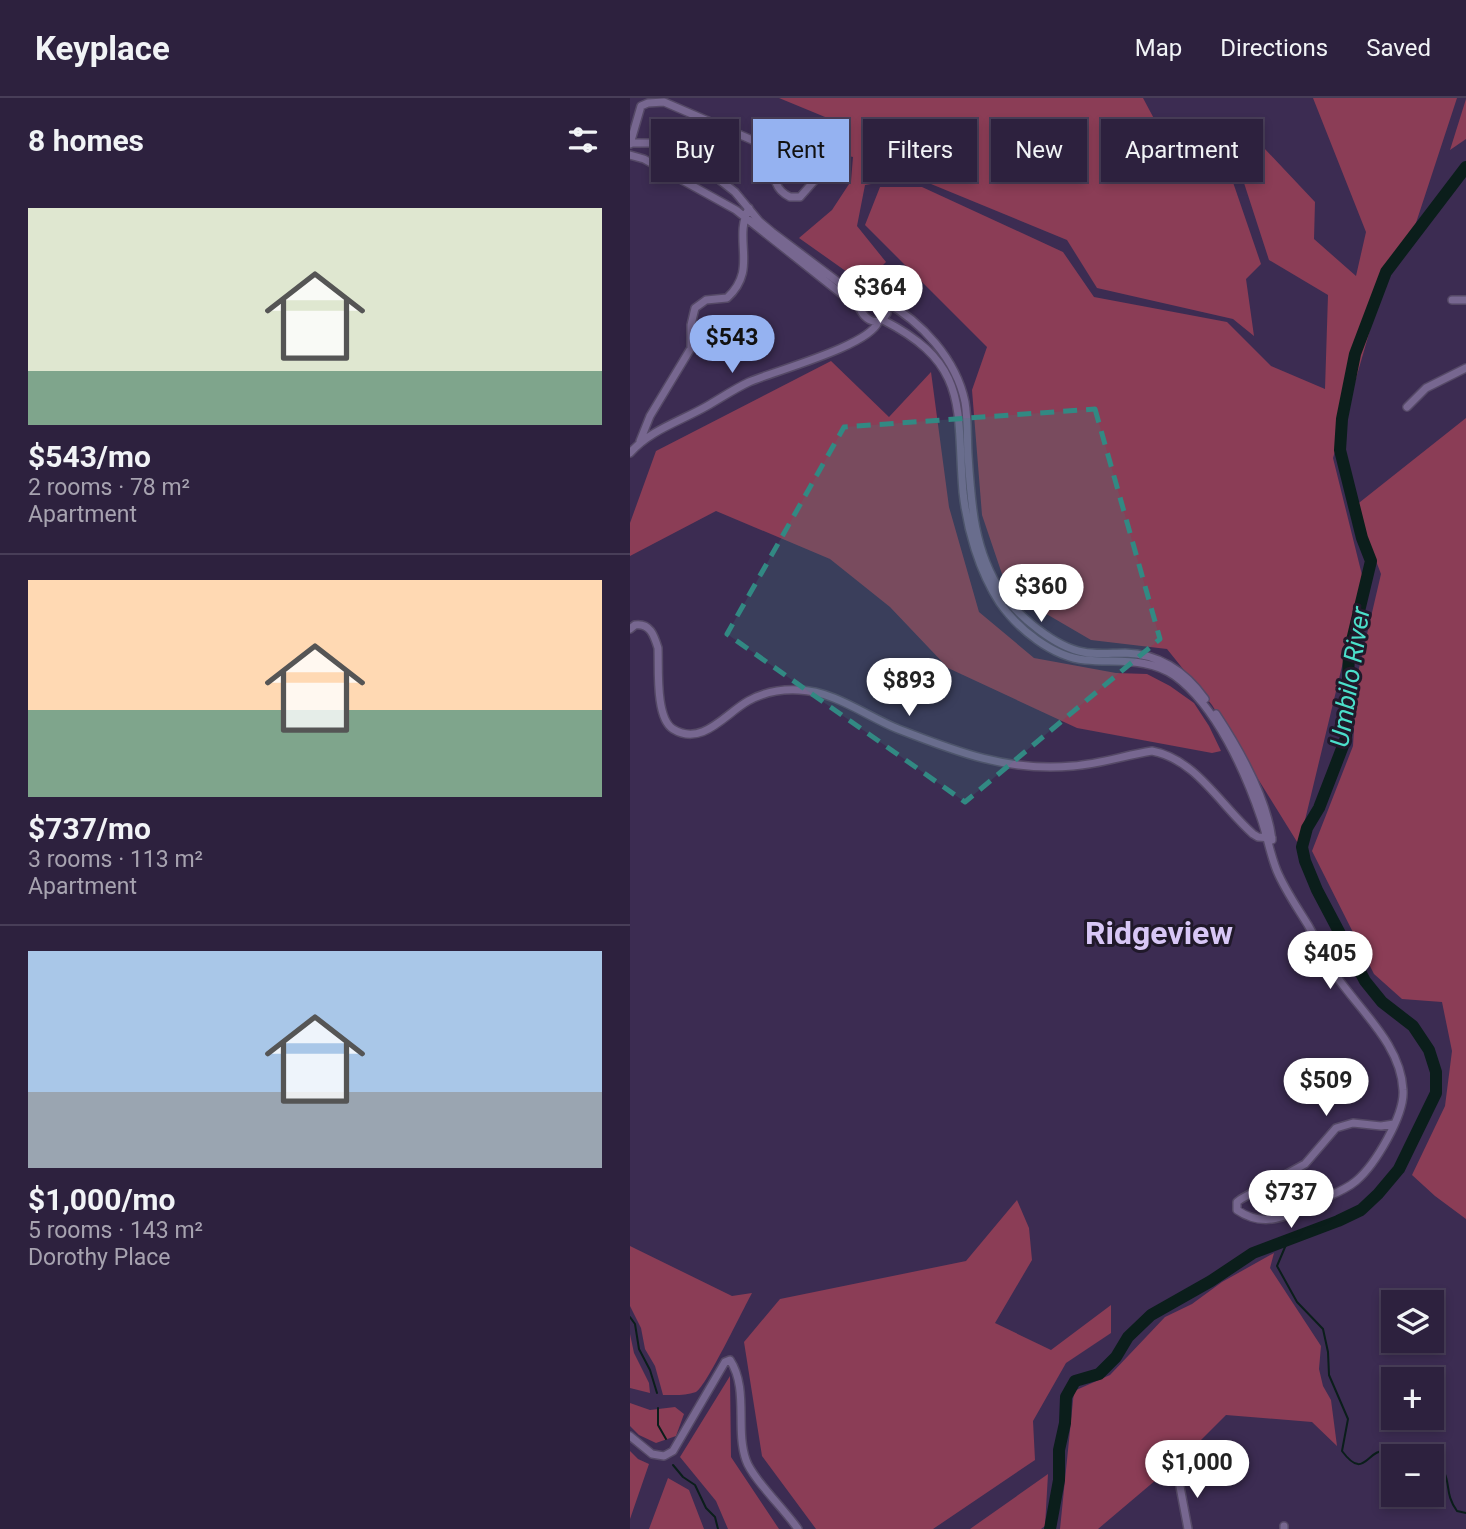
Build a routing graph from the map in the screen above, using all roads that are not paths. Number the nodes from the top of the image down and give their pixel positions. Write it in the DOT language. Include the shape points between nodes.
graph roads {
  1 [pos="640,102"];
  2 [pos="753,140"];
  3 [pos="630,143"];
  4 [pos="766,146"];
  5 [pos="630,155"];
  6 [pos="749,208"];
  7 [pos="744,217"];
  8 [pos="863,295"];
  9 [pos="1452,300"];
  10 [pos="1466,300"];
  11 [pos="884,301"];
  12 [pos="860,310"];
  13 [pos="881,321"];
  14 [pos="863,337"];
  15 [pos="1466,368"];
  16 [pos="1407,407"];
  17 [pos="640,442"];
  18 [pos="630,453"];
  19 [pos="965,454"];
  20 [pos="630,629"];
  21 [pos="1269,838"];
  22 [pos="1394,1124"];
  23 [pos="630,1436"];
  24 [pos="1178,1476"];
  25 [pos="798,1529"];
  26 [pos="1188,1529"];
  1 -- 2 [label="street" via="664,102"];
  1 -- 3 [label="street"];
  3 -- 6 [label="street" via="662,145 716,177"];
  4 -- 4 [label="street" via="797,146 822,172 800,197 784,195 774,179 774,156"];
  5 -- 7 [label="street" via="654,164"];
  6 -- 7 [label="street"];
  6 -- 8 [label="street" via="772,232"];
  7 -- 12 [label="street"];
  7 -- 17 [label="street" via="746,265 739,285 727,298 706,300 695,308 691,348 650,416"];
  8 -- 11 [label="street"];
  8 -- 12 [label="street"];
  9 -- 10 [label="street"];
  11 -- 13 [label="street" via="887,313"];
  11 -- 19 [label="street" via="922,329 952,368 965,403"];
  12 -- 13 [label="street" via="872,321"];
  12 -- 14 [label="street" via="866,325"];
  13 -- 14 [label="street"];
  13 -- 19 [label="street" via="930,352 946,373 957,400"];
  14 -- 17 [label="street" via="749,382"];
  15 -- 16 [label="street" via="1426,388"];
  17 -- 18 [label="street"];
  19 -- 21 [label="street" via="967,522 988,580 1010,616 1070,658 1146,663 1178,678 1220,730"];
  20 -- 21 [label="street" via="645,626 655,638 663,715 671,728 682,733 710,729 764,693 796,690 821,693 895,727 992,762 1073,766 1152,751 1164,753 1186,766 1248,830"];
  21 -- 22 [label="street" via="1279,877 1334,972 1394,1056 1404,1091"];
  22 -- 22 [label="street" via="1353,1123 1336,1128 1306,1164 1241,1199 1237,1210 1252,1218 1284,1218 1344,1190 1370,1165"];
  23 -- 25 [label="street" via="652,1454 668,1454 730,1360 739,1385 747,1464"];
  24 -- 26 [label="street"];
}
